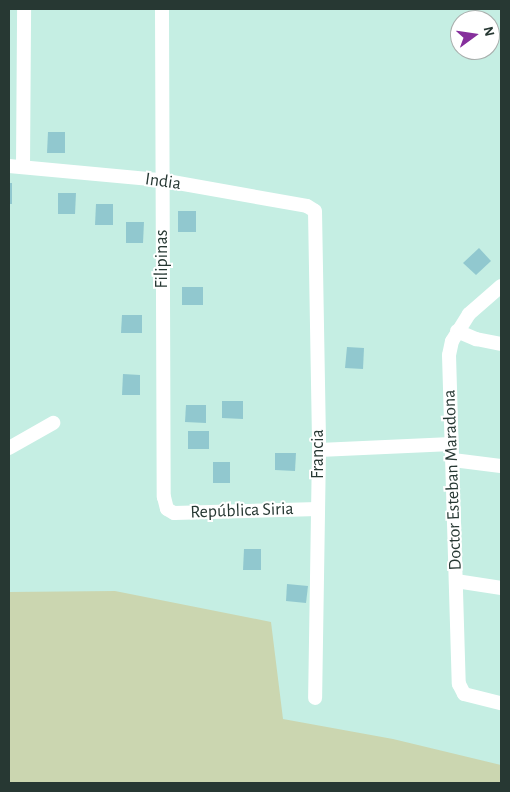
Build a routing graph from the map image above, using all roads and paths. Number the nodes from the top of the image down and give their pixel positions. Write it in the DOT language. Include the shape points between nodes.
graph roads {
  1 [pos="24,9"];
  2 [pos="162,9"];
  3 [pos="9,166"];
  4 [pos="23,167"];
  5 [pos="161,180"];
  6 [pos="315,210"];
  7 [pos="501,286"];
  8 [pos="457,331"];
  9 [pos="501,344"];
  10 [pos="53,423"];
  11 [pos="452,444"];
  12 [pos="9,448"];
  13 [pos="319,450"];
  14 [pos="453,460"];
  15 [pos="501,466"];
  16 [pos="167,509"];
  17 [pos="318,509"];
  18 [pos="456,581"];
  19 [pos="501,588"];
  20 [pos="315,698"];
  21 [pos="501,703"];
  1 -- 4 [label="street"];
  2 -- 5 [label="street, Filipinas"];
  3 -- 4 [label="street, India"];
  4 -- 5 [label="street, India"];
  5 -- 6 [label="street, India"];
  5 -- 16 [label="street, Filipinas" via="164,498"];
  6 -- 13 [label="street, Francia"];
  7 -- 8 [label="street, Doctor Esteban Maradona" via="469,314"];
  8 -- 9 [label="street"];
  8 -- 11 [label="street, Doctor Esteban Maradona" via="449,355"];
  10 -- 12 [label="street"];
  11 -- 13 [label="street"];
  11 -- 14 [label="street, Doctor Esteban Maradona"];
  13 -- 17 [label="street, Francia"];
  14 -- 15 [label="street"];
  14 -- 18 [label="street, Doctor Esteban Maradona"];
  16 -- 17 [label="street, República Siria" via="174,513"];
  17 -- 20 [label="street, Francia"];
  18 -- 19 [label="street"];
  18 -- 21 [label="street, Doctor Esteban Maradona" via="459,684 464,694"];
}
